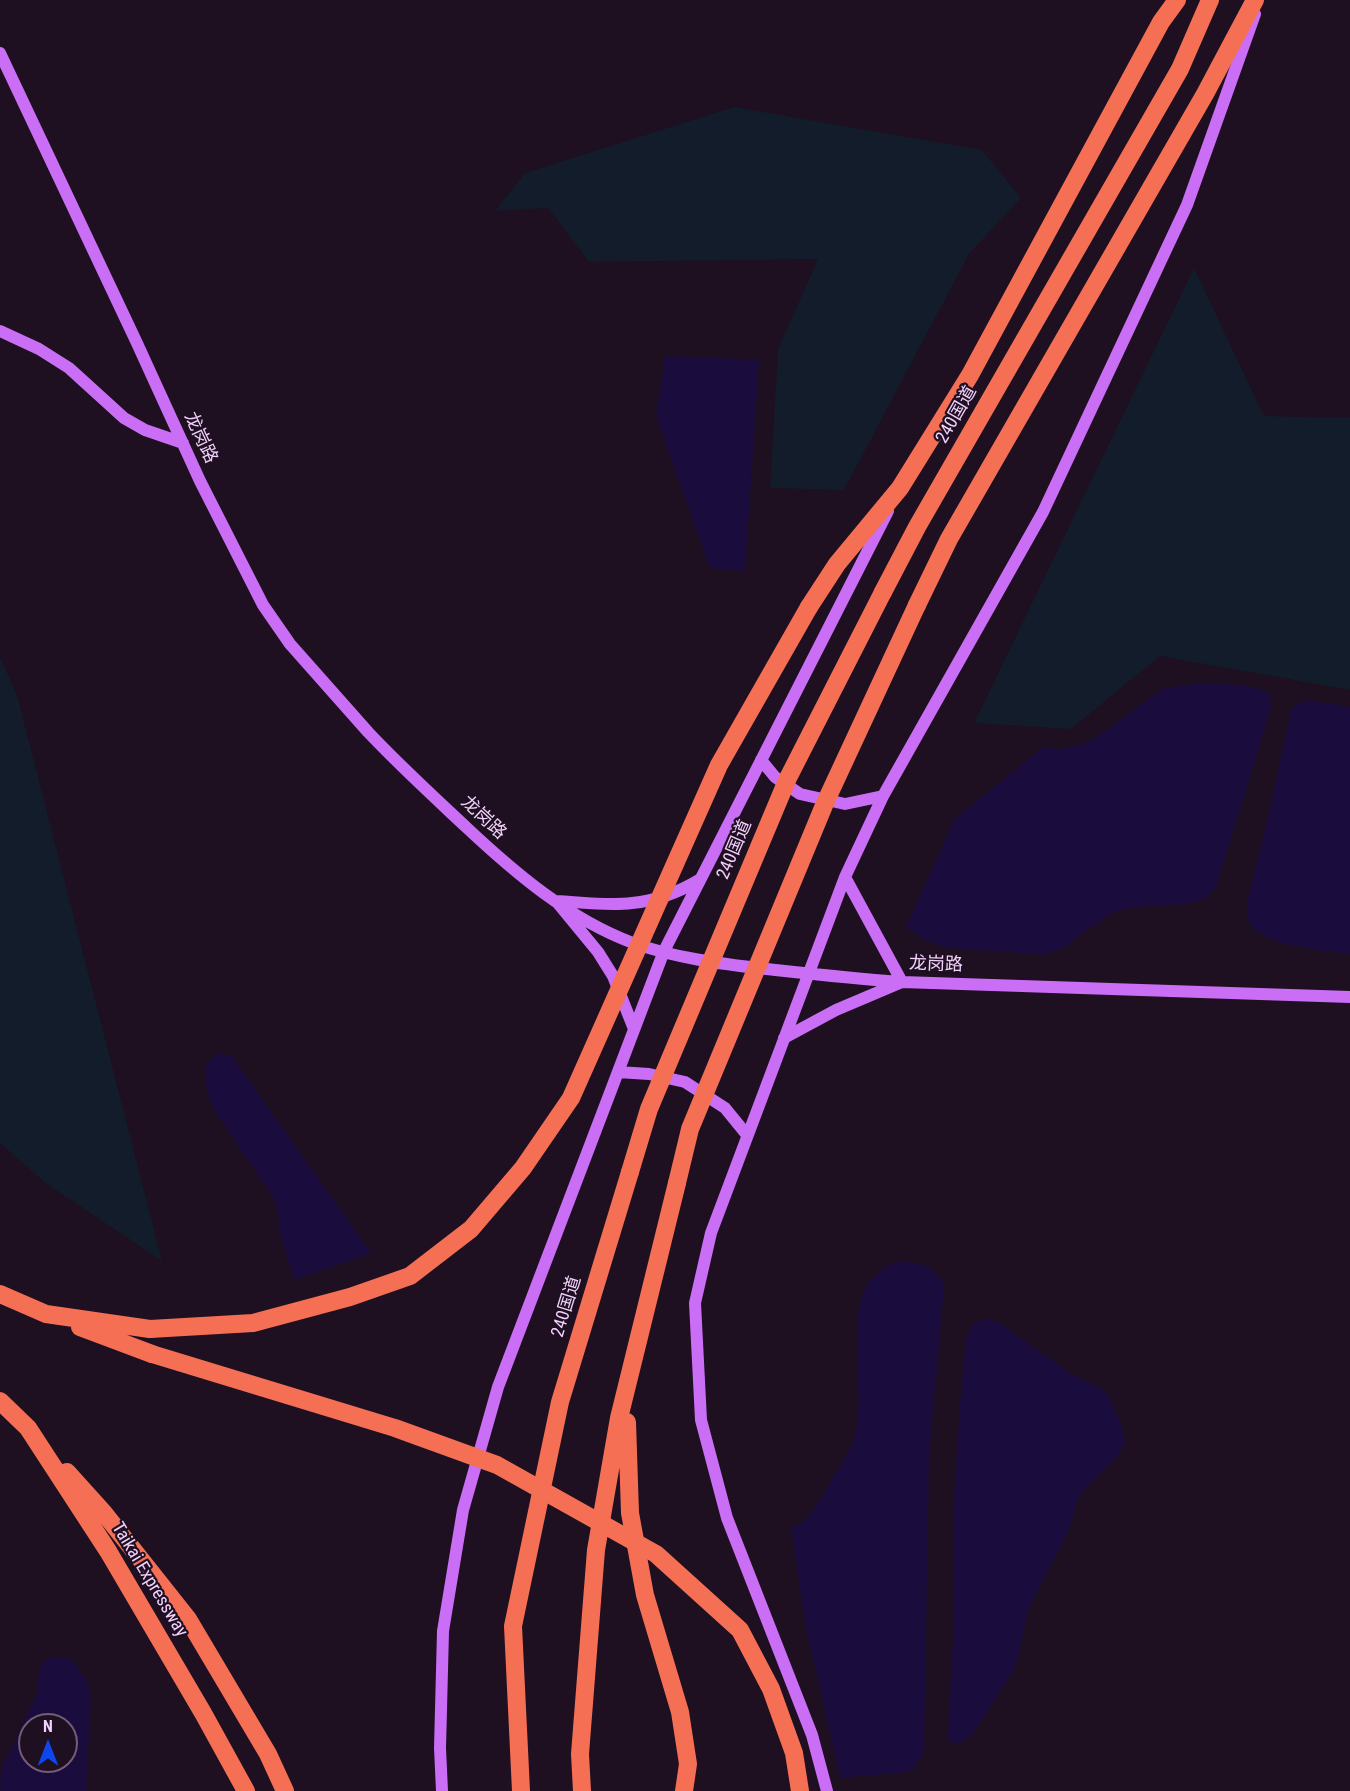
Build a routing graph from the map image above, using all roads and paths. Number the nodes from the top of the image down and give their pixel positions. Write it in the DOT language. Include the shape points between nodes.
graph roads {
  1 [pos="1177,0"];
  2 [pos="1210,0"];
  3 [pos="1255,0"];
  4 [pos="1260,0"];
  5 [pos="0,53"];
  6 [pos="0,331"];
  7 [pos="183,442"];
  8 [pos="900,488"];
  9 [pos="761,760"];
  10 [pos="883,796"];
  11 [pos="845,877"];
  12 [pos="700,880"];
  13 [pos="555,901"];
  14 [pos="664,951"];
  15 [pos="808,974"];
  16 [pos="902,982"];
  17 [pos="1350,997"];
  18 [pos="634,1029"];
  19 [pos="784,1038"];
  20 [pos="618,1072"];
  21 [pos="747,1135"];
  22 [pos="0,1294"];
  23 [pos="46,1314"];
  24 [pos="626,1393"];
  25 [pos="0,1401"];
  26 [pos="28,1428"];
  27 [pos="246,1791"];
  28 [pos="285,1791"];
  29 [pos="442,1791"];
  30 [pos="521,1791"];
  31 [pos="582,1791"];
  32 [pos="684,1791"];
  33 [pos="800,1791"];
  34 [pos="826,1791"];
  1 -- 8 [label="highway" via="1161,22 970,375"];
  2 -- 30 [label="highway, 240国道, bridge" via="1180,69 917,527 788,778 649,1109 560,1402 513,1626"];
  3 -- 24 [label="highway, bridge" via="1205,94 948,539 825,803 690,1129"];
  4 -- 10 [label="main road" via="1187,205 1044,512"];
  5 -- 7 [label="main road, 龙岗路"];
  6 -- 7 [label="main road" via="69,368 124,418 145,430"];
  7 -- 13 [label="main road, 龙岗路" via="263,605 290,644 426,790 496,855"];
  8 -- 9 [label="main road"];
  8 -- 23 [label="highway, bridge" via="837,564 719,765 571,1098 523,1168 471,1229 410,1276 253,1323 150,1329"];
  9 -- 10 [label="main road" via="775,777 800,794 845,804"];
  9 -- 12 [label="main road"];
  10 -- 11 [label="main road"];
  11 -- 15 [label="main road"];
  11 -- 16 [label="main road"];
  12 -- 13 [label="main road" via="680,891 633,903"];
  12 -- 14 [label="main road"];
  13 -- 14 [label="main road, 龙岗路" via="617,936"];
  13 -- 18 [label="main road" via="613,976"];
  14 -- 15 [label="main road, 龙岗路" via="737,966"];
  14 -- 18 [label="main road"];
  15 -- 16 [label="main road, 龙岗路"];
  15 -- 19 [label="main road"];
  16 -- 17 [label="main road, 龙岗路"];
  16 -- 19 [label="main road" via="836,1010"];
  18 -- 20 [label="main road"];
  19 -- 21 [label="main road"];
  20 -- 21 [label="main road" via="685,1082 726,1108"];
  20 -- 29 [label="main road" via="498,1387 463,1510 443,1630"];
  21 -- 34 [label="main road" via="711,1233 695,1303 701,1420 727,1518 812,1735"];
  22 -- 23 [label="highway"];
  23 -- 33 [label="highway, bridge" via="152,1354 395,1428 497,1465 656,1554 740,1630 771,1689 794,1753"];
  24 -- 31 [label="highway" via="596,1550 580,1754"];
  24 -- 32 [label="highway" via="630,1513 645,1595 680,1712 688,1764"];
  25 -- 26 [label="highway, Taikai Expressway"];
  26 -- 27 [label="highway, Taikai Expressway" via="108,1551"];
  26 -- 28 [label="highway" via="104,1514 188,1619 268,1754"];
}
